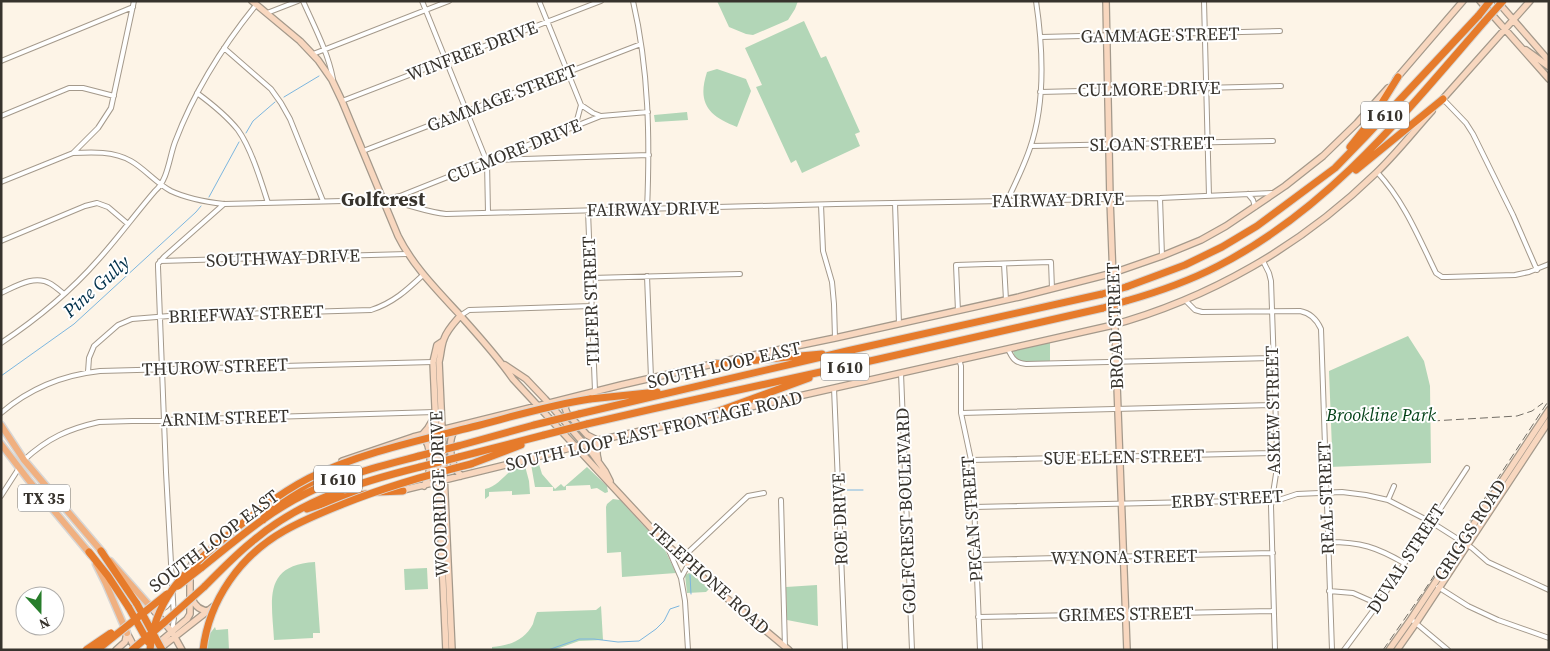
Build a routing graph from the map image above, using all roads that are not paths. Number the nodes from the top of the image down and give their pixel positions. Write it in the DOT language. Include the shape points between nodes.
graph roads {
  1 [pos="134,1"];
  2 [pos="298,1"];
  3 [pos="303,1"];
  4 [pos="422,1"];
  5 [pos="450,1"];
  6 [pos="539,1"];
  7 [pos="601,1"];
  8 [pos="633,1"];
  9 [pos="1036,1"];
  10 [pos="1106,1"];
  11 [pos="1204,1"];
  12 [pos="1463,1"];
  13 [pos="1480,1"];
  14 [pos="1490,1"];
  15 [pos="1497,1"];
  16 [pos="1503,1"];
  17 [pos="1530,1"];
  18 [pos="254,3"];
  19 [pos="133,7"];
  20 [pos="426,10"];
  21 [pos="267,13"];
  22 [pos="1514,19"];
  23 [pos="547,22"];
  24 [pos="1504,30"];
  25 [pos="1280,32"];
  26 [pos="1205,34"];
  27 [pos="1106,36"];
  28 [pos="1041,37"];
  29 [pos="641,44"];
  30 [pos="224,48"];
  31 [pos="324,50"];
  32 [pos="313,54"];
  33 [pos="1,61"];
  34 [pos="446,61"];
  35 [pos="1547,67"];
  36 [pos="568,72"];
  37 [pos="1398,77"];
  38 [pos="1549,79"];
  39 [pos="335,86"];
  40 [pos="1281,86"];
  41 [pos="1206,88"];
  42 [pos="1108,91"];
  43 [pos="1040,92"];
  44 [pos="197,93"];
  45 [pos="114,96"];
  46 [pos="1442,99"];
  47 [pos="342,101"];
  48 [pos="581,105"];
  49 [pos="467,112"];
  50 [pos="648,112"];
  51 [pos="1,116"];
  52 [pos="601,116"];
  53 [pos="572,128"];
  54 [pos="1274,141"];
  55 [pos="1208,142"];
  56 [pos="1109,145"];
  57 [pos="1030,146"];
  58 [pos="363,151"];
  59 [pos="74,153"];
  60 [pos="649,155"];
  61 [pos="487,162"];
  62 [pos="1334,168"];
  63 [pos="1377,172"];
  64 [pos="1,182"];
  65 [pos="161,185"];
  66 [pos="1326,192"];
  67 [pos="1275,193"];
  68 [pos="1248,194"];
  69 [pos="1209,196"];
  70 [pos="1160,198"];
  71 [pos="1110,199"];
  72 [pos="382,200"];
  73 [pos="323,201"];
  74 [pos="1007,202"];
  75 [pos="268,203"];
  76 [pos="895,203"];
  77 [pos="224,204"];
  78 [pos="821,205"];
  79 [pos="1254,207"];
  80 [pos="647,210"];
  81 [pos="588,211"];
  82 [pos="488,213"];
  83 [pos="128,224"];
  84 [pos="1,240"];
  85 [pos="407,254"];
  86 [pos="1162,256"];
  87 [pos="160,261"];
  88 [pos="1263,261"];
  89 [pos="1004,264"];
  90 [pos="1549,264"];
  91 [pos="1536,270"];
  92 [pos="1113,273"];
  93 [pos="740,274"];
  94 [pos="423,275"];
  95 [pos="647,276"];
  96 [pos="591,278"];
  97 [pos="1052,289"];
  98 [pos="1,293"];
  99 [pos="64,294"];
  100 [pos="1006,300"];
  101 [pos="1185,300"];
  102 [pos="591,306"];
  103 [pos="958,310"];
  104 [pos="1271,310"];
  105 [pos="460,316"];
  106 [pos="160,317"];
  107 [pos="899,324"];
  108 [pos="1115,324"];
  109 [pos="836,338"];
  110 [pos="1,343"];
  111 [pos="1008,348"];
  112 [pos="847,351"];
  113 [pos="1273,358"];
  114 [pos="959,359"];
  115 [pos="436,362"];
  116 [pos="501,362"];
  117 [pos="1117,362"];
  118 [pos="716,364"];
  119 [pos="162,369"];
  120 [pos="828,370"];
  121 [pos="88,372"];
  122 [pos="901,372"];
  123 [pos="650,378"];
  124 [pos="834,388"];
  125 [pos="684,389"];
  126 [pos="594,391"];
  127 [pos="570,398"];
  128 [pos="548,403"];
  129 [pos="1275,405"];
  130 [pos="539,406"];
  131 [pos="1118,409"];
  132 [pos="1549,411"];
  133 [pos="1,413"];
  134 [pos="961,413"];
  135 [pos="438,415"];
  136 [pos="697,419"];
  137 [pos="164,420"];
  138 [pos="1549,421"];
  139 [pos="1,426"];
  140 [pos="456,427"];
  141 [pos="443,430"];
  142 [pos="436,431"];
  143 [pos="422,435"];
  144 [pos="544,435"];
  145 [pos="600,440"];
  146 [pos="1,444"];
  147 [pos="584,444"];
  148 [pos="384,446"];
  149 [pos="575,447"];
  150 [pos="1277,453"];
  151 [pos="1120,457"];
  152 [pos="24,460"];
  153 [pos="971,460"];
  154 [pos="600,463"];
  155 [pos="19,468"];
  156 [pos="1467,468"];
  157 [pos="461,476"];
  158 [pos="444,481"];
  159 [pos="437,483"];
  160 [pos="612,484"];
  161 [pos="424,486"];
  162 [pos="1394,486"];
  163 [pos="402,491"];
  164 [pos="764,493"];
  165 [pos="1326,493"];
  166 [pos="1,496"];
  167 [pos="58,499"];
  168 [pos="781,500"];
  169 [pos="1272,500"];
  170 [pos="1388,500"];
  171 [pos="1122,504"];
  172 [pos="52,507"];
  173 [pos="974,507"];
  174 [pos="292,514"];
  175 [pos="263,520"];
  176 [pos="1431,522"];
  177 [pos="1328,542"];
  178 [pos="666,544"];
  179 [pos="1464,544"];
  180 [pos="101,551"];
  181 [pos="89,552"];
  182 [pos="1273,553"];
  183 [pos="1124,557"];
  184 [pos="682,558"];
  185 [pos="976,560"];
  186 [pos="1404,563"];
  187 [pos="688,565"];
  188 [pos="681,578"];
  189 [pos="1437,586"];
  190 [pos="1549,590"];
  191 [pos="1329,591"];
  192 [pos="173,595"];
  193 [pos="191,596"];
  194 [pos="1378,604"];
  195 [pos="150,606"];
  196 [pos="210,610"];
  197 [pos="1274,611"];
  198 [pos="1126,614"];
  199 [pos="978,617"];
  200 [pos="1414,621"];
  201 [pos="127,633"];
  202 [pos="174,634"];
  203 [pos="1549,638"];
  204 [pos="449,647"];
  205 [pos="786,649"];
  206 [pos="86,650"];
  207 [pos="97,650"];
  208 [pos="116,650"];
  209 [pos="132,650"];
  210 [pos="136,650"];
  211 [pos="151,650"];
  212 [pos="158,650"];
  213 [pos="162,650"];
  214 [pos="182,650"];
  215 [pos="202,650"];
  216 [pos="688,650"];
  217 [pos="844,650"];
  218 [pos="912,650"];
  219 [pos="980,650"];
  220 [pos="1127,650"];
  221 [pos="1275,650"];
  222 [pos="1332,650"];
  223 [pos="1344,650"];
  224 [pos="1389,650"];
  225 [pos="1396,650"];
  226 [pos="1448,650"];
  1 -- 19 [label="street"];
  2 -- 21 [label="street"];
  3 -- 31 [label="street"];
  4 -- 20 [label="street"];
  5 -- 20 [label="street"];
  6 -- 23 [label="street"];
  7 -- 23 [label="street, WINFREE DRIVE"];
  8 -- 29 [label="street"];
  9 -- 28 [label="street"];
  10 -- 27 [label="main road, BROAD STREET"];
  11 -- 26 [label="street"];
  12 -- 37 [label="main road, SOUTH LOOP EAST FRONTAGE ROAD"];
  13 -- 24 [label="main road"];
  14 -- 62 [label="highway, SOUTH LOOP EAST / I 610, bridge"];
  15 -- 22 [label="main road"];
  16 -- 66 [label="highway, SOUTH LOOP EAST / I 610, bridge" via="1397,122"];
  17 -- 22 [label="main road, SOUTH LOOP EAST FRONTAGE ROAD"];
  18 -- 21 [label="main road, TELEPHONE ROAD"];
  18 -- 30 [label="street"];
  19 -- 33 [label="street"];
  19 -- 45 [label="street"];
  20 -- 31 [label="street"];
  20 -- 34 [label="street"];
  21 -- 32 [label="main road, TELEPHONE ROAD"];
  22 -- 24 [label="main road, SOUTH LOOP EAST FRONTAGE ROAD"];
  22 -- 35 [label="main road"];
  23 -- 34 [label="street, WINFREE DRIVE"];
  23 -- 36 [label="street"];
  24 -- 35 [label="main road"];
  24 -- 46 [label="main road, SOUTH LOOP EAST FRONTAGE ROAD"];
  25 -- 26 [label="street, GAMMAGE STREET"];
  26 -- 27 [label="street, GAMMAGE STREET"];
  26 -- 41 [label="street"];
  27 -- 28 [label="street, GAMMAGE STREET"];
  27 -- 42 [label="main road, BROAD STREET"];
  28 -- 43 [label="street"];
  29 -- 36 [label="street, GAMMAGE STREET"];
  29 -- 50 [label="street"];
  30 -- 44 [label="street"];
  30 -- 73 [label="street" via="271,89 281,103"];
  31 -- 32 [label="street"];
  31 -- 39 [label="street"];
  32 -- 39 [label="main road, TELEPHONE ROAD"];
  34 -- 47 [label="street, WINFREE DRIVE"];
  34 -- 49 [label="street"];
  35 -- 38 [label="main road"];
  36 -- 48 [label="street"];
  36 -- 49 [label="street, GAMMAGE STREET"];
  37 -- 62 [label="highway" via="1370,122"];
  37 -- 67 [label="main road, SOUTH LOOP EAST FRONTAGE ROAD" via="1323,156"];
  39 -- 47 [label="main road, TELEPHONE ROAD"];
  40 -- 41 [label="street, CULMORE DRIVE"];
  41 -- 42 [label="street, CULMORE DRIVE"];
  41 -- 55 [label="street"];
  42 -- 43 [label="street, CULMORE DRIVE"];
  42 -- 56 [label="main road, BROAD STREET"];
  43 -- 57 [label="street"];
  44 -- 65 [label="street"];
  44 -- 75 [label="street" via="214,105 246,142"];
  45 -- 51 [label="street" via="69,88"];
  45 -- 59 [label="street" via="111,108 98,128"];
  46 -- 63 [label="main road, SOUTH LOOP EAST FRONTAGE ROAD"];
  46 -- 66 [label="highway"];
  46 -- 91 [label="street" via="1466,123 1477,141"];
  47 -- 58 [label="main road, TELEPHONE ROAD"];
  48 -- 52 [label="street"];
  48 -- 53 [label="street"];
  49 -- 58 [label="street, GAMMAGE STREET"];
  49 -- 61 [label="street"];
  50 -- 52 [label="street, CULMORE DRIVE"];
  50 -- 60 [label="street"];
  52 -- 53 [label="street, CULMORE DRIVE"];
  53 -- 61 [label="street, CULMORE DRIVE"];
  54 -- 55 [label="street, SLOAN STREET"];
  55 -- 56 [label="street, SLOAN STREET"];
  55 -- 69 [label="street"];
  56 -- 57 [label="street, SLOAN STREET"];
  56 -- 71 [label="main road, BROAD STREET"];
  57 -- 74 [label="street"];
  58 -- 72 [label="main road, TELEPHONE ROAD"];
  59 -- 64 [label="street"];
  59 -- 65 [label="street, FAIRWAY DRIVE" via="97,152 130,160"];
  60 -- 61 [label="street"];
  60 -- 80 [label="street"];
  61 -- 72 [label="street, CULMORE DRIVE"];
  61 -- 82 [label="street"];
  62 -- 112 [label="highway, SOUTH LOOP EAST / I 610, bridge" via="1256,226 1185,265 1102,294"];
  63 -- 88 [label="main road, SOUTH LOOP EAST FRONTAGE ROAD" via="1314,226"];
  63 -- 91 [label="street" via="1397,197 1436,273 1442,277 1515,275"];
  65 -- 77 [label="street, FAIRWAY DRIVE" via="188,198"];
  65 -- 83 [label="street"];
  66 -- 120 [label="highway, SOUTH LOOP EAST / I 610, bridge" via="1274,232 1218,266 1161,291 1103,308"];
  67 -- 68 [label="street, FAIRWAY DRIVE"];
  67 -- 79 [label="main road, SOUTH LOOP EAST FRONTAGE ROAD"];
  68 -- 69 [label="street, FAIRWAY DRIVE"];
  68 -- 79 [label="street"];
  69 -- 70 [label="street, FAIRWAY DRIVE"];
  70 -- 71 [label="street, FAIRWAY DRIVE"];
  70 -- 86 [label="street"];
  71 -- 74 [label="street, FAIRWAY DRIVE"];
  71 -- 92 [label="main road, BROAD STREET"];
  72 -- 73 [label="street, FAIRWAY DRIVE"];
  72 -- 82 [label="street, FAIRWAY DRIVE" via="435,213"];
  72 -- 85 [label="main road, TELEPHONE ROAD"];
  73 -- 75 [label="street, FAIRWAY DRIVE"];
  74 -- 76 [label="street, FAIRWAY DRIVE"];
  75 -- 77 [label="street, FAIRWAY DRIVE"];
  76 -- 78 [label="street, FAIRWAY DRIVE"];
  76 -- 107 [label="street"];
  77 -- 87 [label="street"];
  78 -- 80 [label="street, FAIRWAY DRIVE"];
  78 -- 109 [label="street" via="823,251 832,282"];
  79 -- 86 [label="main road, SOUTH LOOP EAST FRONTAGE ROAD" via="1201,240"];
  80 -- 81 [label="street, FAIRWAY DRIVE"];
  81 -- 82 [label="street, FAIRWAY DRIVE"];
  81 -- 96 [label="street, TILFER STREET"];
  83 -- 84 [label="street" via="108,207 97,203"];
  83 -- 99 [label="street"];
  85 -- 87 [label="street, SOUTHWAY DRIVE"];
  85 -- 94 [label="main road, TELEPHONE ROAD"];
  86 -- 92 [label="main road, SOUTH LOOP EAST FRONTAGE ROAD"];
  87 -- 106 [label="street"];
  88 -- 101 [label="main road, SOUTH LOOP EAST FRONTAGE ROAD"];
  88 -- 104 [label="street, ASKEW STREET" via="1270,277"];
  89 -- 97 [label="street" via="1051,262"];
  89 -- 100 [label="street"];
  89 -- 103 [label="street" via="956,265"];
  90 -- 91 [label="street"];
  92 -- 97 [label="main road, SOUTH LOOP EAST FRONTAGE ROAD"];
  92 -- 108 [label="main road, BROAD STREET"];
  93 -- 95 [label="street"];
  94 -- 105 [label="main road, TELEPHONE ROAD"];
  94 -- 106 [label="street, BRIEFWAY STREET" via="400,296 371,310"];
  95 -- 96 [label="street"];
  95 -- 123 [label="street"];
  96 -- 102 [label="street, TILFER STREET"];
  97 -- 100 [label="main road, SOUTH LOOP EAST FRONTAGE ROAD"];
  98 -- 99 [label="street" via="39,280 50,283"];
  99 -- 110 [label="street"];
  100 -- 103 [label="main road, SOUTH LOOP EAST FRONTAGE ROAD"];
  101 -- 104 [label="street" via="1202,312"];
  101 -- 108 [label="main road, SOUTH LOOP EAST FRONTAGE ROAD"];
  102 -- 105 [label="street" via="470,310"];
  102 -- 126 [label="street, TILFER STREET"];
  103 -- 107 [label="main road, SOUTH LOOP EAST FRONTAGE ROAD"];
  104 -- 113 [label="street, ASKEW STREET"];
  104 -- 165 [label="street, REAL STREET" via="1308,313 1314,317 1322,334"];
  105 -- 115 [label="main road, WOODRIDGE DRIVE" via="446,333"];
  105 -- 116 [label="main road, TELEPHONE ROAD"];
  106 -- 119 [label="street"];
  106 -- 121 [label="street, BRIEFWAY STREET" via="132,319 118,325 93,348 88,358"];
  107 -- 109 [label="main road, SOUTH LOOP EAST FRONTAGE ROAD"];
  108 -- 111 [label="main road, SOUTH LOOP EAST FRONTAGE ROAD"];
  108 -- 117 [label="main road, BROAD STREET"];
  109 -- 118 [label="main road, SOUTH LOOP EAST FRONTAGE ROAD"];
  111 -- 114 [label="main road, SOUTH LOOP EAST FRONTAGE ROAD"];
  111 -- 117 [label="street" via="1011,357 1022,364"];
  112 -- 118 [label="highway"];
  112 -- 125 [label="highway, SOUTH LOOP EAST / I 610"];
  113 -- 117 [label="street"];
  113 -- 129 [label="street, ASKEW STREET"];
  114 -- 122 [label="main road, SOUTH LOOP EAST FRONTAGE ROAD"];
  114 -- 134 [label="street, PECAN STREET"];
  115 -- 119 [label="street, THUROW STREET"];
  115 -- 135 [label="main road, WOODRIDGE DRIVE"];
  116 -- 128 [label="main road, TELEPHONE ROAD" via="526,379"];
  116 -- 130 [label="main road, TELEPHONE ROAD"];
  117 -- 131 [label="main road, BROAD STREET"];
  118 -- 123 [label="main road, SOUTH LOOP EAST FRONTAGE ROAD"];
  119 -- 121 [label="street, THUROW STREET"];
  119 -- 137 [label="street"];
  120 -- 136 [label="highway"];
  120 -- 144 [label="highway, SOUTH LOOP EAST / I 610, bridge"];
  121 -- 133 [label="street, THUROW STREET" via="49,383"];
  122 -- 124 [label="main road, SOUTH LOOP EAST FRONTAGE ROAD"];
  122 -- 218 [label="street, GOLFCREST BOULEVARD"];
  123 -- 126 [label="main road, SOUTH LOOP EAST FRONTAGE ROAD"];
  124 -- 136 [label="main road, SOUTH LOOP EAST FRONTAGE ROAD"];
  124 -- 217 [label="street, ROE DRIVE"];
  125 -- 175 [label="highway, SOUTH LOOP EAST / I 610, bridge" via="364,470 295,499"];
  125 -- 211 [label="highway, bridge" via="590,399 536,410 387,449 332,468 295,486 222,540 179,579 160,611"];
  126 -- 127 [label="main road, SOUTH LOOP EAST FRONTAGE ROAD"];
  127 -- 128 [label="main road, SOUTH LOOP EAST FRONTAGE ROAD"];
  127 -- 145 [label="main road" via="565,405 567,412 587,436"];
  128 -- 130 [label="main road, SOUTH LOOP EAST FRONTAGE ROAD"];
  128 -- 147 [label="main road, TELEPHONE ROAD"];
  129 -- 131 [label="street"];
  129 -- 150 [label="street, ASKEW STREET"];
  130 -- 140 [label="main road, SOUTH LOOP EAST FRONTAGE ROAD"];
  130 -- 149 [label="main road, TELEPHONE ROAD"];
  131 -- 134 [label="street"];
  131 -- 151 [label="main road, BROAD STREET"];
  132 -- 179 [label="main road, GRIGGS ROAD"];
  134 -- 153 [label="street, PECAN STREET"];
  135 -- 137 [label="street, ARNIM STREET"];
  135 -- 140 [label="main road"];
  135 -- 141 [label="main road, WOODRIDGE DRIVE"];
  135 -- 142 [label="main road, WOODRIDGE DRIVE"];
  135 -- 143 [label="main road"];
  136 -- 145 [label="main road, SOUTH LOOP EAST FRONTAGE ROAD"];
  137 -- 152 [label="street, ARNIM STREET" via="98,422 76,427 57,435"];
  137 -- 192 [label="street"];
  138 -- 179 [label="main road, GRIGGS ROAD"];
  139 -- 152 [label="main road, TX 35"];
  140 -- 141 [label="main road, SOUTH LOOP EAST FRONTAGE ROAD"];
  140 -- 157 [label="main road" via="450,443 454,466"];
  141 -- 142 [label="main road, SOUTH LOOP EAST FRONTAGE ROAD"];
  141 -- 158 [label="main road, WOODRIDGE DRIVE"];
  142 -- 143 [label="main road, SOUTH LOOP EAST FRONTAGE ROAD"];
  142 -- 159 [label="main road, WOODRIDGE DRIVE"];
  143 -- 148 [label="main road, SOUTH LOOP EAST FRONTAGE ROAD"];
  143 -- 161 [label="main road" via="427,440 430,473"];
  144 -- 174 [label="highway, SOUTH LOOP EAST / I 610, bridge" via="369,480 340,490"];
  144 -- 215 [label="highway, bridge" via="493,457 378,491 323,512 272,538 246,560 220,594"];
  145 -- 147 [label="main road, SOUTH LOOP EAST FRONTAGE ROAD"];
  145 -- 154 [label="main road" via="596,452"];
  146 -- 155 [label="main road, TX 35"];
  147 -- 149 [label="main road, SOUTH LOOP EAST FRONTAGE ROAD"];
  147 -- 154 [label="main road, TELEPHONE ROAD"];
  148 -- 175 [label="highway" via="277,502 267,510"];
  148 -- 193 [label="main road, SOUTH LOOP EAST FRONTAGE ROAD" via="313,474 259,508 194,559 190,568"];
  149 -- 157 [label="main road, SOUTH LOOP EAST FRONTAGE ROAD"];
  149 -- 160 [label="main road, TELEPHONE ROAD"];
  150 -- 151 [label="street, SUE ELLEN STREET"];
  150 -- 169 [label="street, ASKEW STREET"];
  151 -- 153 [label="street, SUE ELLEN STREET"];
  151 -- 171 [label="main road, BROAD STREET"];
  152 -- 167 [label="main road, TX 35"];
  153 -- 173 [label="street, PECAN STREET"];
  154 -- 160 [label="main road, TELEPHONE ROAD"];
  155 -- 166 [label="street"];
  155 -- 172 [label="main road, TX 35"];
  156 -- 176 [label="street, DUVAL STREET"];
  157 -- 158 [label="main road, SOUTH LOOP EAST FRONTAGE ROAD"];
  158 -- 159 [label="main road, SOUTH LOOP EAST FRONTAGE ROAD"];
  158 -- 204 [label="main road, WOODRIDGE DRIVE"];
  159 -- 161 [label="main road, SOUTH LOOP EAST FRONTAGE ROAD"];
  159 -- 204 [label="main road, WOODRIDGE DRIVE"];
  160 -- 178 [label="main road, TELEPHONE ROAD"];
  161 -- 163 [label="main road, SOUTH LOOP EAST FRONTAGE ROAD"];
  162 -- 170 [label="street"];
  163 -- 174 [label="highway" via="360,494"];
  163 -- 196 [label="main road, SOUTH LOOP EAST FRONTAGE ROAD" via="349,501 297,523 245,566"];
  164 -- 184 [label="street" via="748,496"];
  165 -- 169 [label="street, ERBY STREET" via="1297,494"];
  165 -- 170 [label="street, ERBY STREET" via="1353,493"];
  165 -- 177 [label="street, REAL STREET"];
  167 -- 172 [label="main road"];
  167 -- 180 [label="main road, TX 35"];
  168 -- 205 [label="street"];
  169 -- 171 [label="street, ERBY STREET"];
  169 -- 182 [label="street, ASKEW STREET"];
  170 -- 176 [label="street, ERBY STREET"];
  171 -- 173 [label="street, ERBY STREET"];
  171 -- 183 [label="main road, BROAD STREET"];
  172 -- 181 [label="main road, TX 35"];
  173 -- 185 [label="street, PECAN STREET"];
  174 -- 209 [label="highway, SOUTH LOOP EAST / I 610, bridge" via="255,539"];
  175 -- 195 [label="highway, SOUTH LOOP EAST / I 610, bridge"];
  176 -- 179 [label="street, ERBY STREET"];
  176 -- 186 [label="street, DUVAL STREET"];
  177 -- 186 [label="street" via="1367,546"];
  177 -- 191 [label="street, REAL STREET"];
  178 -- 184 [label="main road, TELEPHONE ROAD"];
  178 -- 188 [label="street"];
  179 -- 189 [label="main road, GRIGGS ROAD"];
  179 -- 190 [label="street, ERBY STREET" via="1488,562"];
  180 -- 195 [label="main road"];
  180 -- 213 [label="highway, TX 35, bridge" via="137,604"];
  181 -- 201 [label="main road"];
  181 -- 211 [label="highway, TX 35, bridge" via="129,608"];
  182 -- 183 [label="street, WYNONA STREET"];
  182 -- 197 [label="street, ASKEW STREET"];
  183 -- 185 [label="street, WYNONA STREET"];
  183 -- 198 [label="main road, BROAD STREET"];
  184 -- 187 [label="main road, TELEPHONE ROAD"];
  185 -- 199 [label="street, PECAN STREET"];
  186 -- 194 [label="street, DUVAL STREET"];
  187 -- 188 [label="street"];
  187 -- 205 [label="main road, TELEPHONE ROAD"];
  188 -- 216 [label="street" via="686,601"];
  189 -- 200 [label="main road, GRIGGS ROAD"];
  189 -- 203 [label="street" via="1498,620"];
  191 -- 194 [label="street" via="1353,592"];
  191 -- 222 [label="street, REAL STREET"];
  192 -- 195 [label="street" via="162,609"];
  192 -- 202 [label="street"];
  193 -- 196 [label="main road" via="198,608"];
  193 -- 202 [label="main road, SOUTH LOOP EAST FRONTAGE ROAD" via="190,614"];
  194 -- 223 [label="street, DUVAL STREET"];
  195 -- 202 [label="main road"];
  195 -- 206 [label="highway, bridge"];
  195 -- 207 [label="highway, SOUTH LOOP EAST / I 610, bridge"];
  196 -- 202 [label="main road, SOUTH LOOP EAST FRONTAGE ROAD"];
  197 -- 198 [label="street, GRIMES STREET"];
  197 -- 221 [label="street, ASKEW STREET"];
  198 -- 199 [label="street, GRIMES STREET"];
  198 -- 220 [label="main road, BROAD STREET"];
  199 -- 219 [label="street, PECAN STREET"];
  200 -- 224 [label="main road, GRIGGS ROAD"];
  200 -- 225 [label="main road, GRIGGS ROAD"];
  200 -- 226 [label="street"];
  201 -- 208 [label="main road" via="125,642"];
  201 -- 210 [label="main road"];
  202 -- 211 [label="main road, SOUTH LOOP EAST FRONTAGE ROAD"];
  202 -- 212 [label="main road, SOUTH LOOP EAST FRONTAGE ROAD"];
  202 -- 214 [label="main road"];
}
